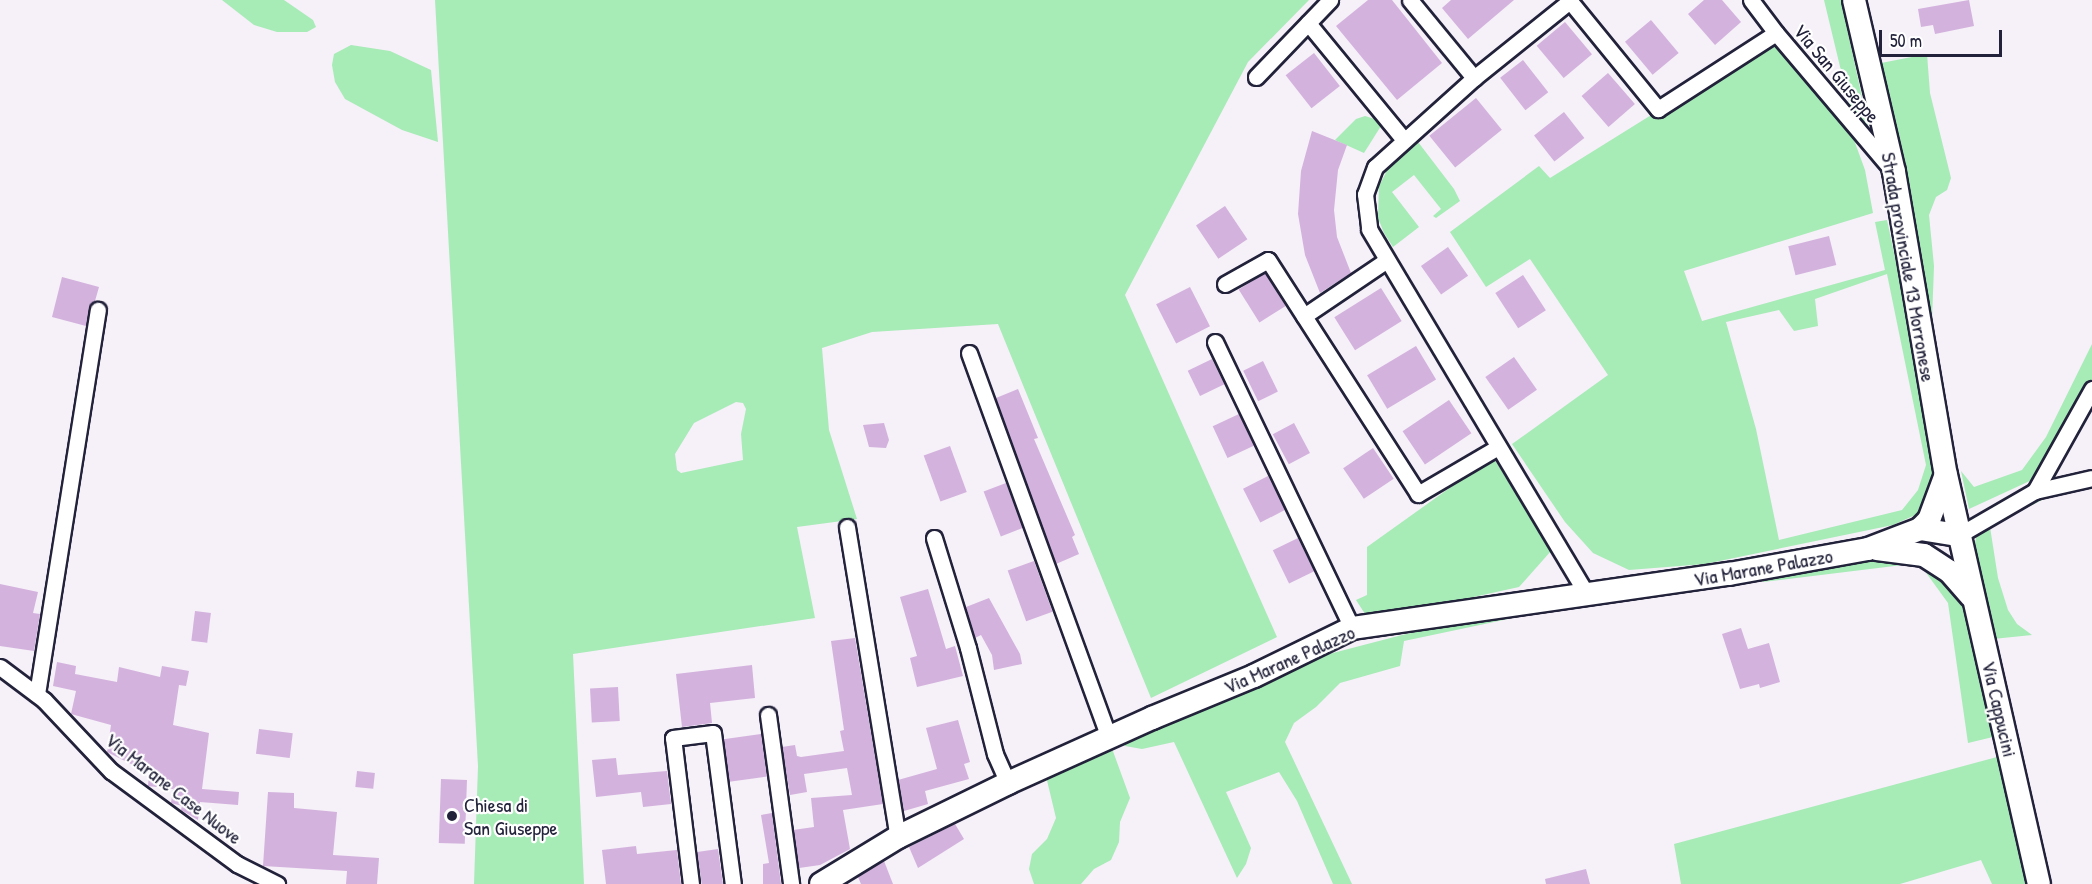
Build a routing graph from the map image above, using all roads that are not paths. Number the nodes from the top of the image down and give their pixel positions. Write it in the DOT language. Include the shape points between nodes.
graph roads {
  1 [pos="1330,0"];
  2 [pos="1410,0"];
  3 [pos="1570,0"];
  4 [pos="1751,0"];
  5 [pos="1854,0"];
  6 [pos="1308,23"];
  7 [pos="1776,33"];
  8 [pos="1256,77"];
  9 [pos="1474,78"];
  10 [pos="1404,140"];
  11 [pos="1894,172"];
  12 [pos="1387,260"];
  13 [pos="1225,284"];
  14 [pos="98,310"];
  15 [pos="1304,316"];
  16 [pos="1215,342"];
  17 [pos="969,353"];
  18 [pos="2092,389"];
  19 [pos="1498,447"];
  20 [pos="1946,475"];
  21 [pos="2092,478"];
  22 [pos="2036,491"];
  23 [pos="847,527"];
  24 [pos="1920,530"];
  25 [pos="1959,534"];
  26 [pos="934,538"];
  27 [pos="1868,549"];
  28 [pos="1924,555"];
  29 [pos="1586,593"];
  30 [pos="1974,599"];
  31 [pos="1352,628"];
  32 [pos="0,667"];
  33 [pos="37,694"];
  34 [pos="768,715"];
  35 [pos="1109,737"];
  36 [pos="1008,783"];
  37 [pos="898,837"];
  38 [pos="278,884"];
  39 [pos="691,884"];
  40 [pos="733,884"];
  41 [pos="791,884"];
  42 [pos="821,884"];
  43 [pos="2039,884"];
  1 -- 6 [label="street"];
  2 -- 9 [label="street"];
  3 -- 7 [label="street" via="1658,109"];
  3 -- 9 [label="street"];
  4 -- 7 [label="street, Via San Giuseppe"];
  5 -- 11 [label="main road, Strada provinciale 13 Morronese"];
  6 -- 8 [label="street"];
  6 -- 10 [label="street"];
  7 -- 11 [label="street, Via San Giuseppe"];
  9 -- 10 [label="street"];
  10 -- 12 [label="street" via="1375,167 1365,194 1369,229"];
  11 -- 20 [label="main road, Strada provinciale 13 Morronese"];
  12 -- 15 [label="street"];
  12 -- 19 [label="street"];
  13 -- 15 [label="street" via="1268,260"];
  14 -- 33 [label="street"];
  15 -- 19 [label="street" via="1418,494"];
  16 -- 31 [label="street"];
  17 -- 35 [label="street"];
  18 -- 22 [label="street"];
  19 -- 29 [label="street"];
  20 -- 24 [label="main road" via="1936,506"];
  20 -- 25 [label="main road, Strada provinciale 13 Morronese"];
  21 -- 22 [label="street"];
  22 -- 25 [label="street"];
  23 -- 37 [label="street"];
  24 -- 25 [label="main road, Via Marane Palazzo"];
  24 -- 27 [label="main road, Via Marane Palazzo"];
  25 -- 28 [label="main road"];
  25 -- 30 [label="main road, Via Cappucini"];
  26 -- 36 [label="street" via="995,754"];
  27 -- 28 [label="main road, Via Marane Palazzo"];
  27 -- 29 [label="main road, Via Marane Palazzo" via="1729,574"];
  28 -- 30 [label="main road, Via Marane Palazzo" via="1950,572"];
  29 -- 31 [label="main road, Via Marane Palazzo"];
  30 -- 43 [label="main road, Via Cappucini"];
  31 -- 35 [label="main road, Via Marane Palazzo" via="1254,676"];
  32 -- 33 [label="street, Via Marane Case Nuove"];
  33 -- 38 [label="street, Via Marane Case Nuove" via="111,771 237,864"];
  34 -- 41 [label="street"];
  35 -- 36 [label="main road, Via Marane Palazzo"];
  36 -- 37 [label="main road, Via Marane Palazzo"];
  37 -- 42 [label="main road, Via Marane Palazzo"];
  39 -- 40 [label="street" via="673,738 713,733"];
}
